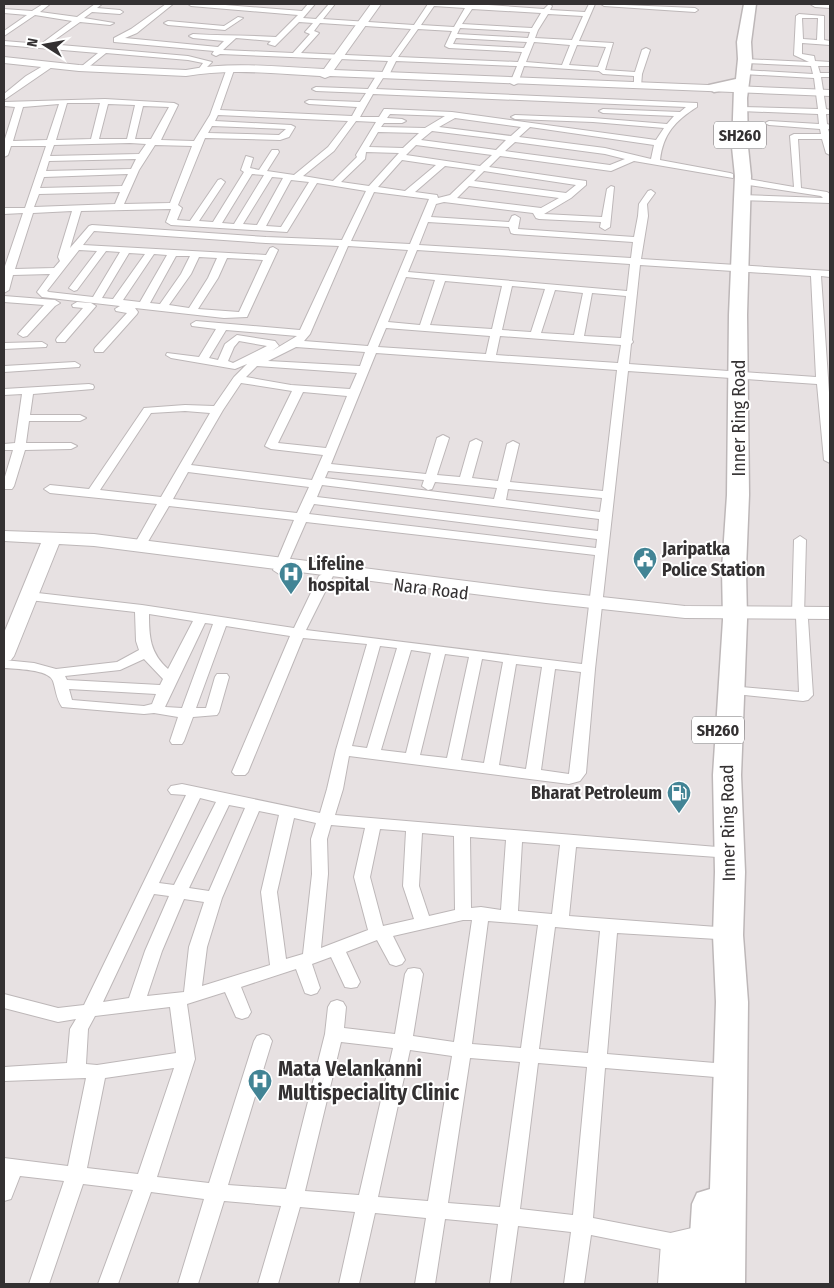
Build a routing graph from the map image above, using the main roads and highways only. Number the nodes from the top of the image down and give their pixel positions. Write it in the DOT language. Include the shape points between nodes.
graph roads {
  1 [pos="745,4"];
  2 [pos="750,4"];
  3 [pos="740,88"];
  4 [pos="714,89"];
  5 [pos="761,91"];
  6 [pos="728,616"];
  7 [pos="706,1284"];
  8 [pos="726,1284"];
  1 -- 3 [label="highway, Inner Ring Road / SH260" via="741,22"];
  2 -- 3 [label="highway, Inner Ring Road"];
  3 -- 4 [label="highway"];
  3 -- 5 [label="highway"];
  3 -- 6 [label="highway, Inner Ring Road / SH260" via="739,183 733,267 738,494"];
  6 -- 7 [label="highway, Inner Ring Road / SH260" via="716,792 715,1070"];
  6 -- 8 [label="highway, Inner Ring Road" via="728,935 732,1002"];
}
